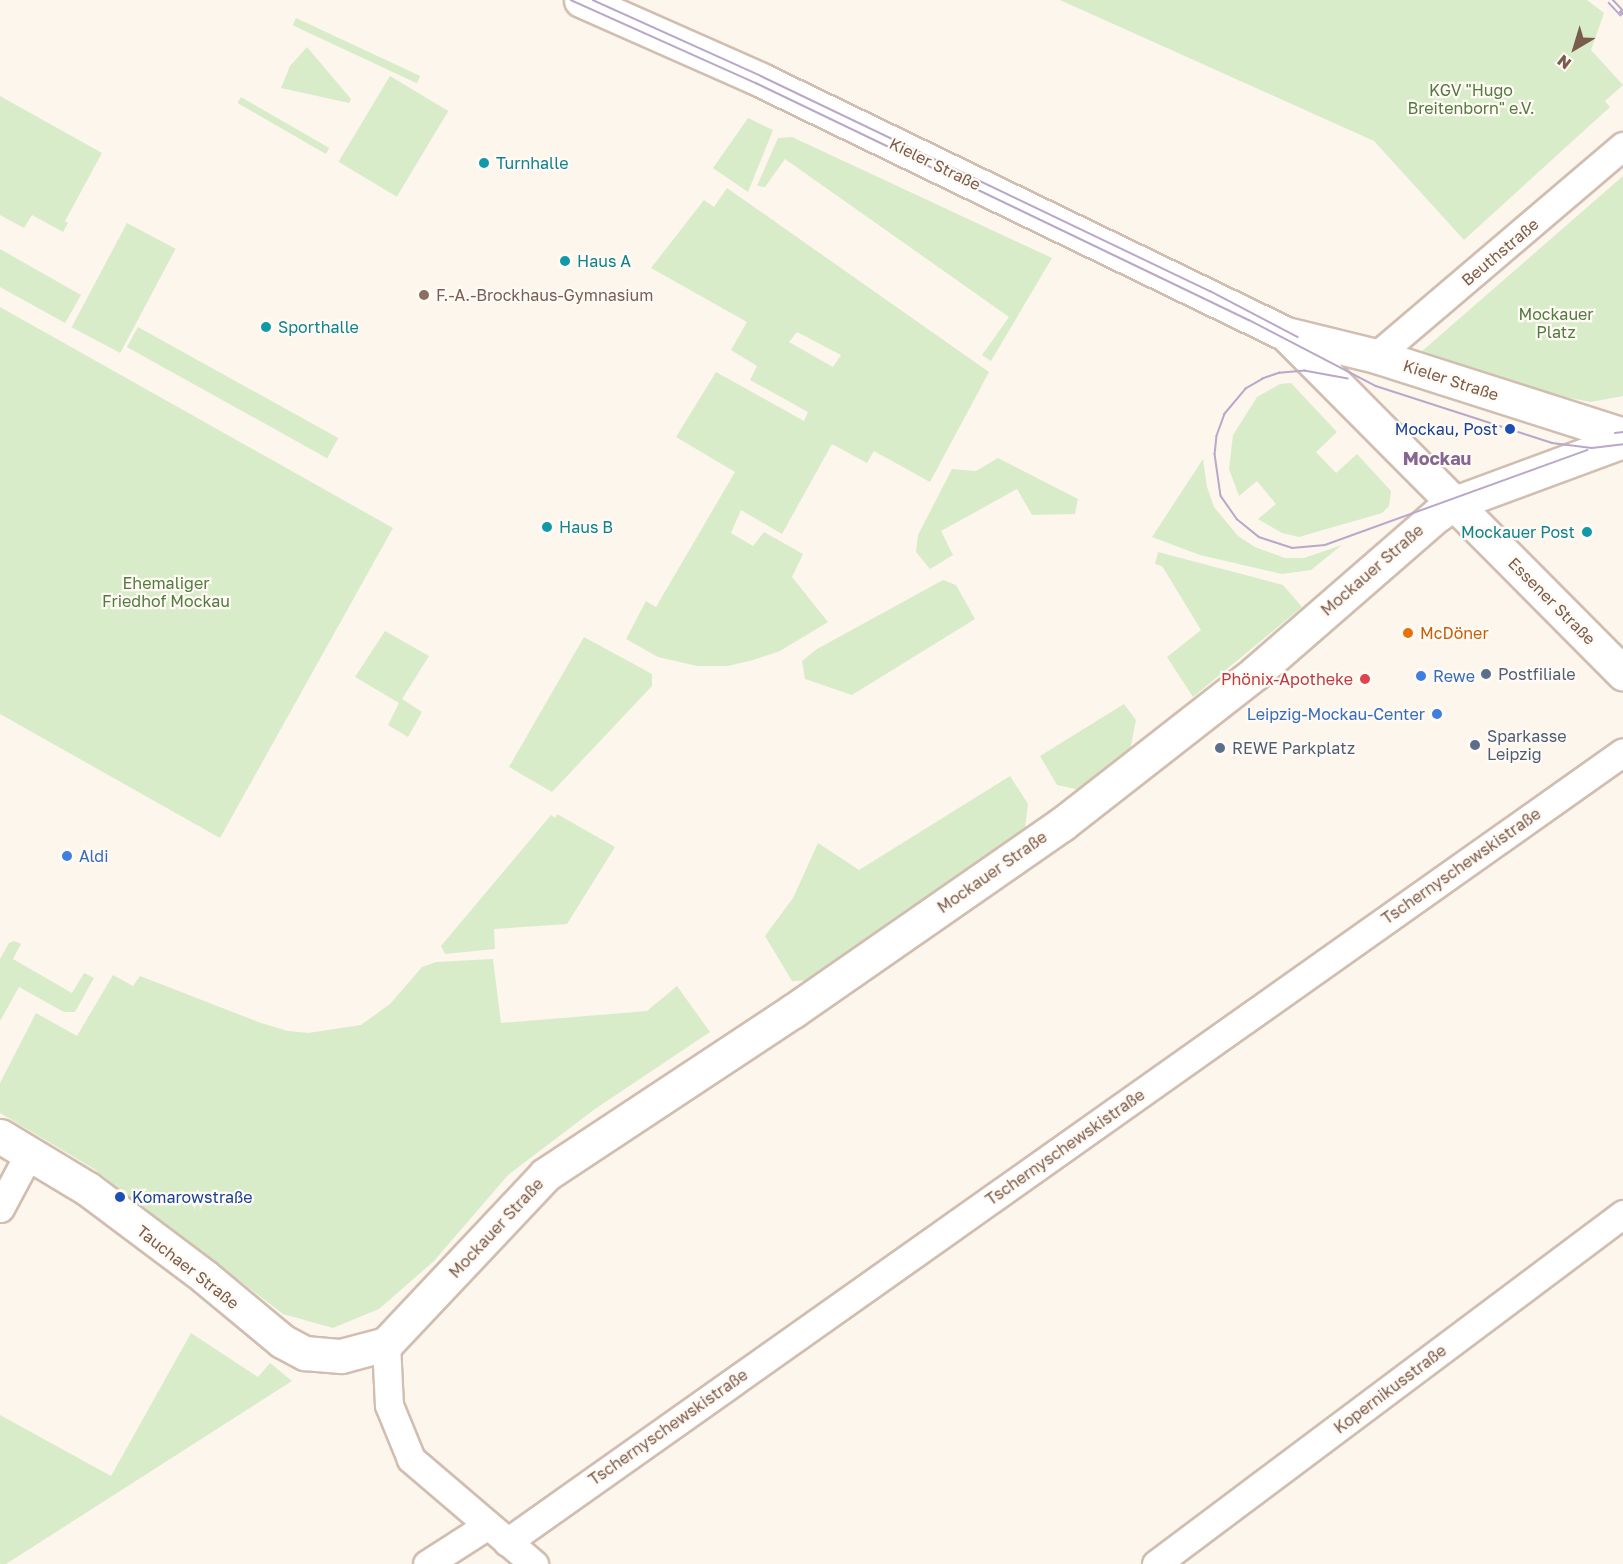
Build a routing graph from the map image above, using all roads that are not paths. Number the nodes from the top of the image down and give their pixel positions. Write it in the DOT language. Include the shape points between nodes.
graph roads {
  1 [pos="581,0"];
  2 [pos="1623,146"];
  3 [pos="1286,333"];
  4 [pos="1376,356"];
  5 [pos="1620,436"];
  6 [pos="1455,503"];
  7 [pos="1623,673"];
  8 [pos="1623,752"];
  9 [pos="0,1136"];
  10 [pos="29,1154"];
  11 [pos="0,1208"];
  12 [pos="1623,1214"];
  13 [pos="386,1344"];
  14 [pos="498,1533"];
  15 [pos="427,1564"];
  16 [pos="534,1564"];
  17 [pos="1156,1564"];
  1 -- 3 [label="street, Kieler Straße" via="778,89"];
  2 -- 4 [label="street, Beuthstraße"];
  3 -- 4 [label="street, Kieler Straße"];
  3 -- 6 [label="street, Kieler Straße"];
  4 -- 5 [label="street, Kieler Straße"];
  5 -- 6 [label="street, Mockauer Straße"];
  6 -- 7 [label="street, Essener Straße"];
  6 -- 13 [label="street, Mockauer Straße" via="1412,534 1255,673 1062,824 793,1011 545,1175"];
  8 -- 14 [label="street, Tschernyschewskistraße"];
  9 -- 10 [label="street, Tauchaer Straße"];
  10 -- 11 [label="street"];
  10 -- 13 [label="street, Tauchaer Straße" via="88,1189 282,1341 305,1353 341,1356"];
  12 -- 17 [label="street, Kopernikusstraße"];
  13 -- 14 [label="street" via="389,1405 411,1459"];
  14 -- 15 [label="street, Tschernyschewskistraße"];
  14 -- 16 [label="street"];
}
